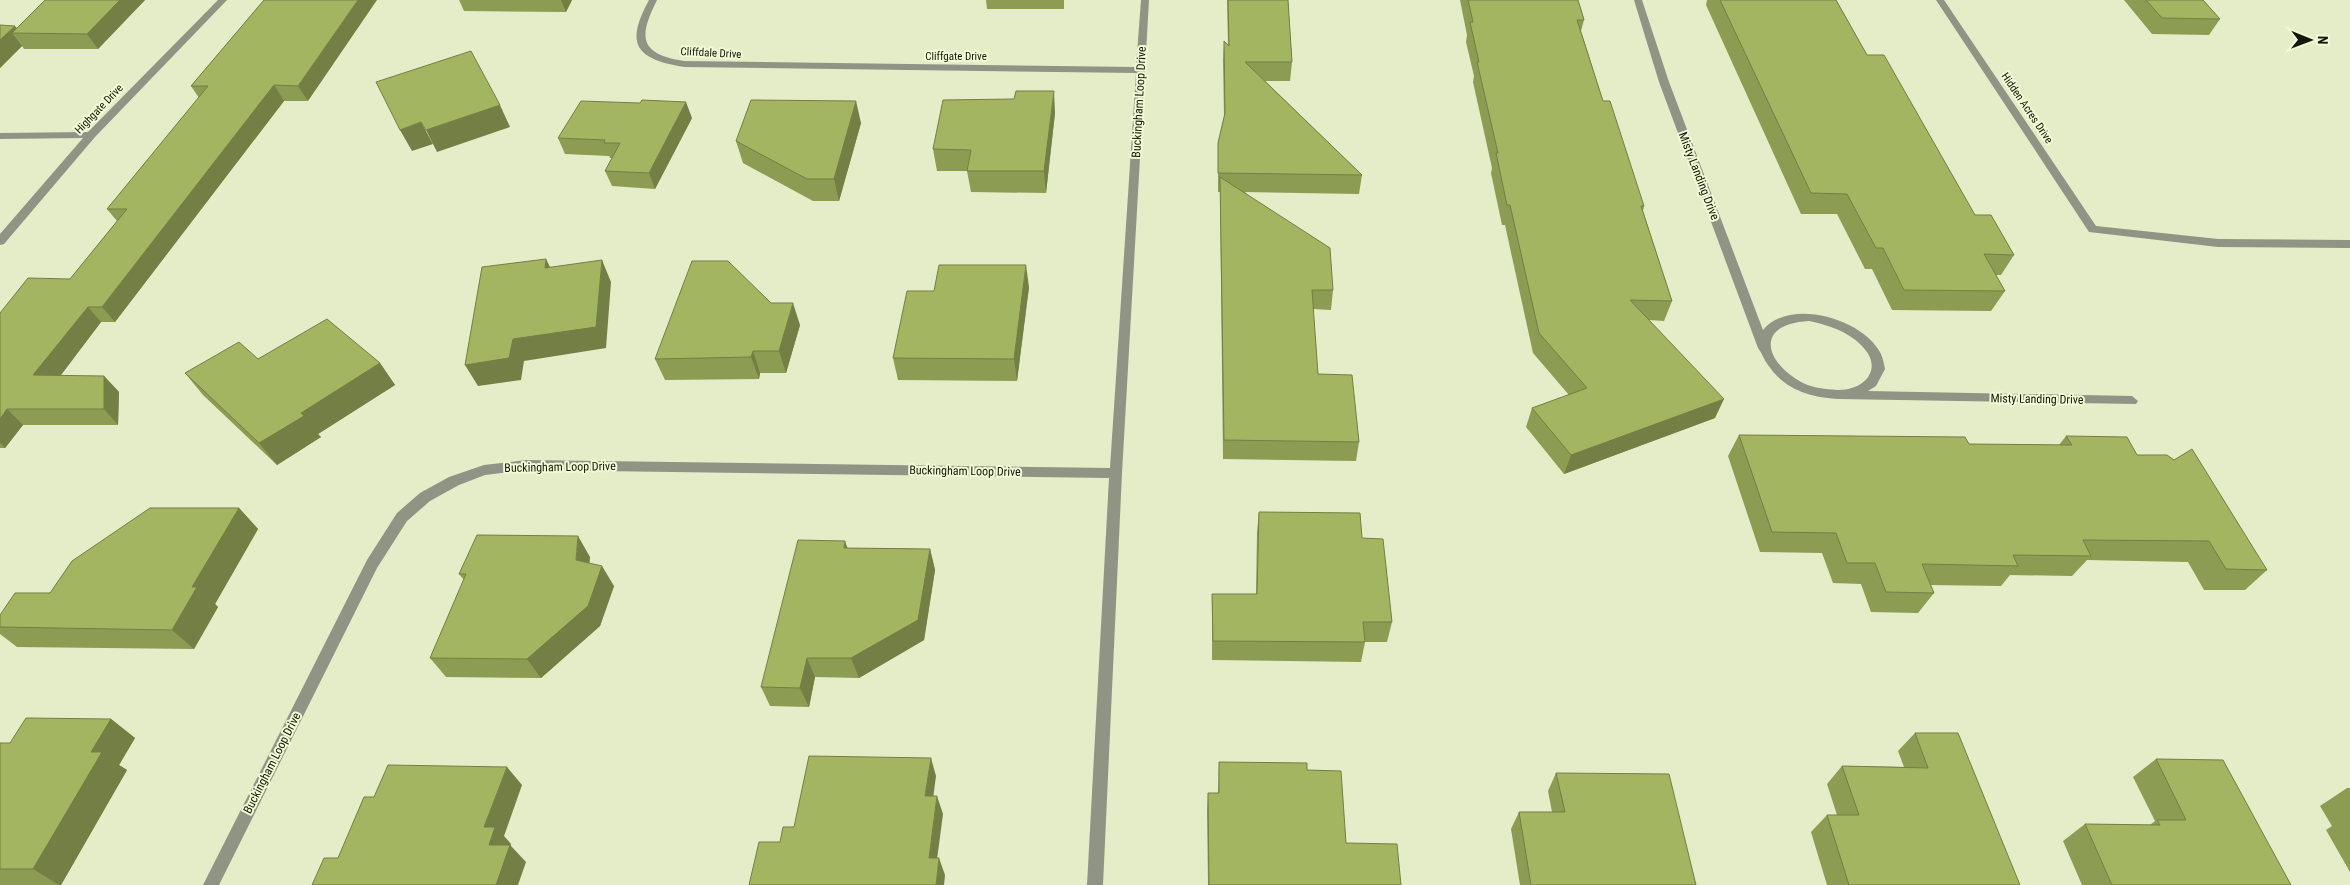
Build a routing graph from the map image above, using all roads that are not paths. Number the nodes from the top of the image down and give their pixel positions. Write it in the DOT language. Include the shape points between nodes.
graph roads {
  1 [pos="223,0"];
  2 [pos="653,0"];
  3 [pos="1145,0"];
  4 [pos="1638,0"];
  5 [pos="1940,0"];
  6 [pos="771,66"];
  7 [pos="1141,70"];
  8 [pos="91,135"];
  9 [pos="0,136"];
  10 [pos="0,241"];
  11 [pos="2350,244"];
  12 [pos="1764,350"];
  13 [pos="1852,395"];
  14 [pos="2132,401"];
  15 [pos="1116,473"];
  16 [pos="211,885"];
  17 [pos="1095,885"];
  1 -- 8 [label="street, Highgate Drive"];
  2 -- 6 [label="street, Cliffdale Drive" via="640,32 642,45 654,55 670,62 692,65"];
  3 -- 7 [label="street, Buckingham Loop Drive"];
  4 -- 12 [label="street, Misty Landing Drive" via="1664,82"];
  5 -- 11 [label="street, Hidden Acres Drive" via="2093,229 2218,243"];
  6 -- 7 [label="street, Cliffgate Drive"];
  7 -- 15 [label="street, Buckingham Loop Drive"];
  8 -- 9 [label="street"];
  8 -- 10 [label="street, Highgate Drive"];
  12 -- 13 [label="street" via="1771,364 1801,387"];
  12 -- 13 [label="street" via="1767,332 1777,323 1809,316 1838,323 1869,345 1879,366 1877,379 1867,389"];
  13 -- 14 [label="street, Misty Landing Drive"];
  15 -- 16 [label="street, Buckingham Loop Drive" via="534,465 484,470 454,481 425,496 402,517 372,564"];
  15 -- 17 [label="street, Buckingham Loop Drive"];
}
